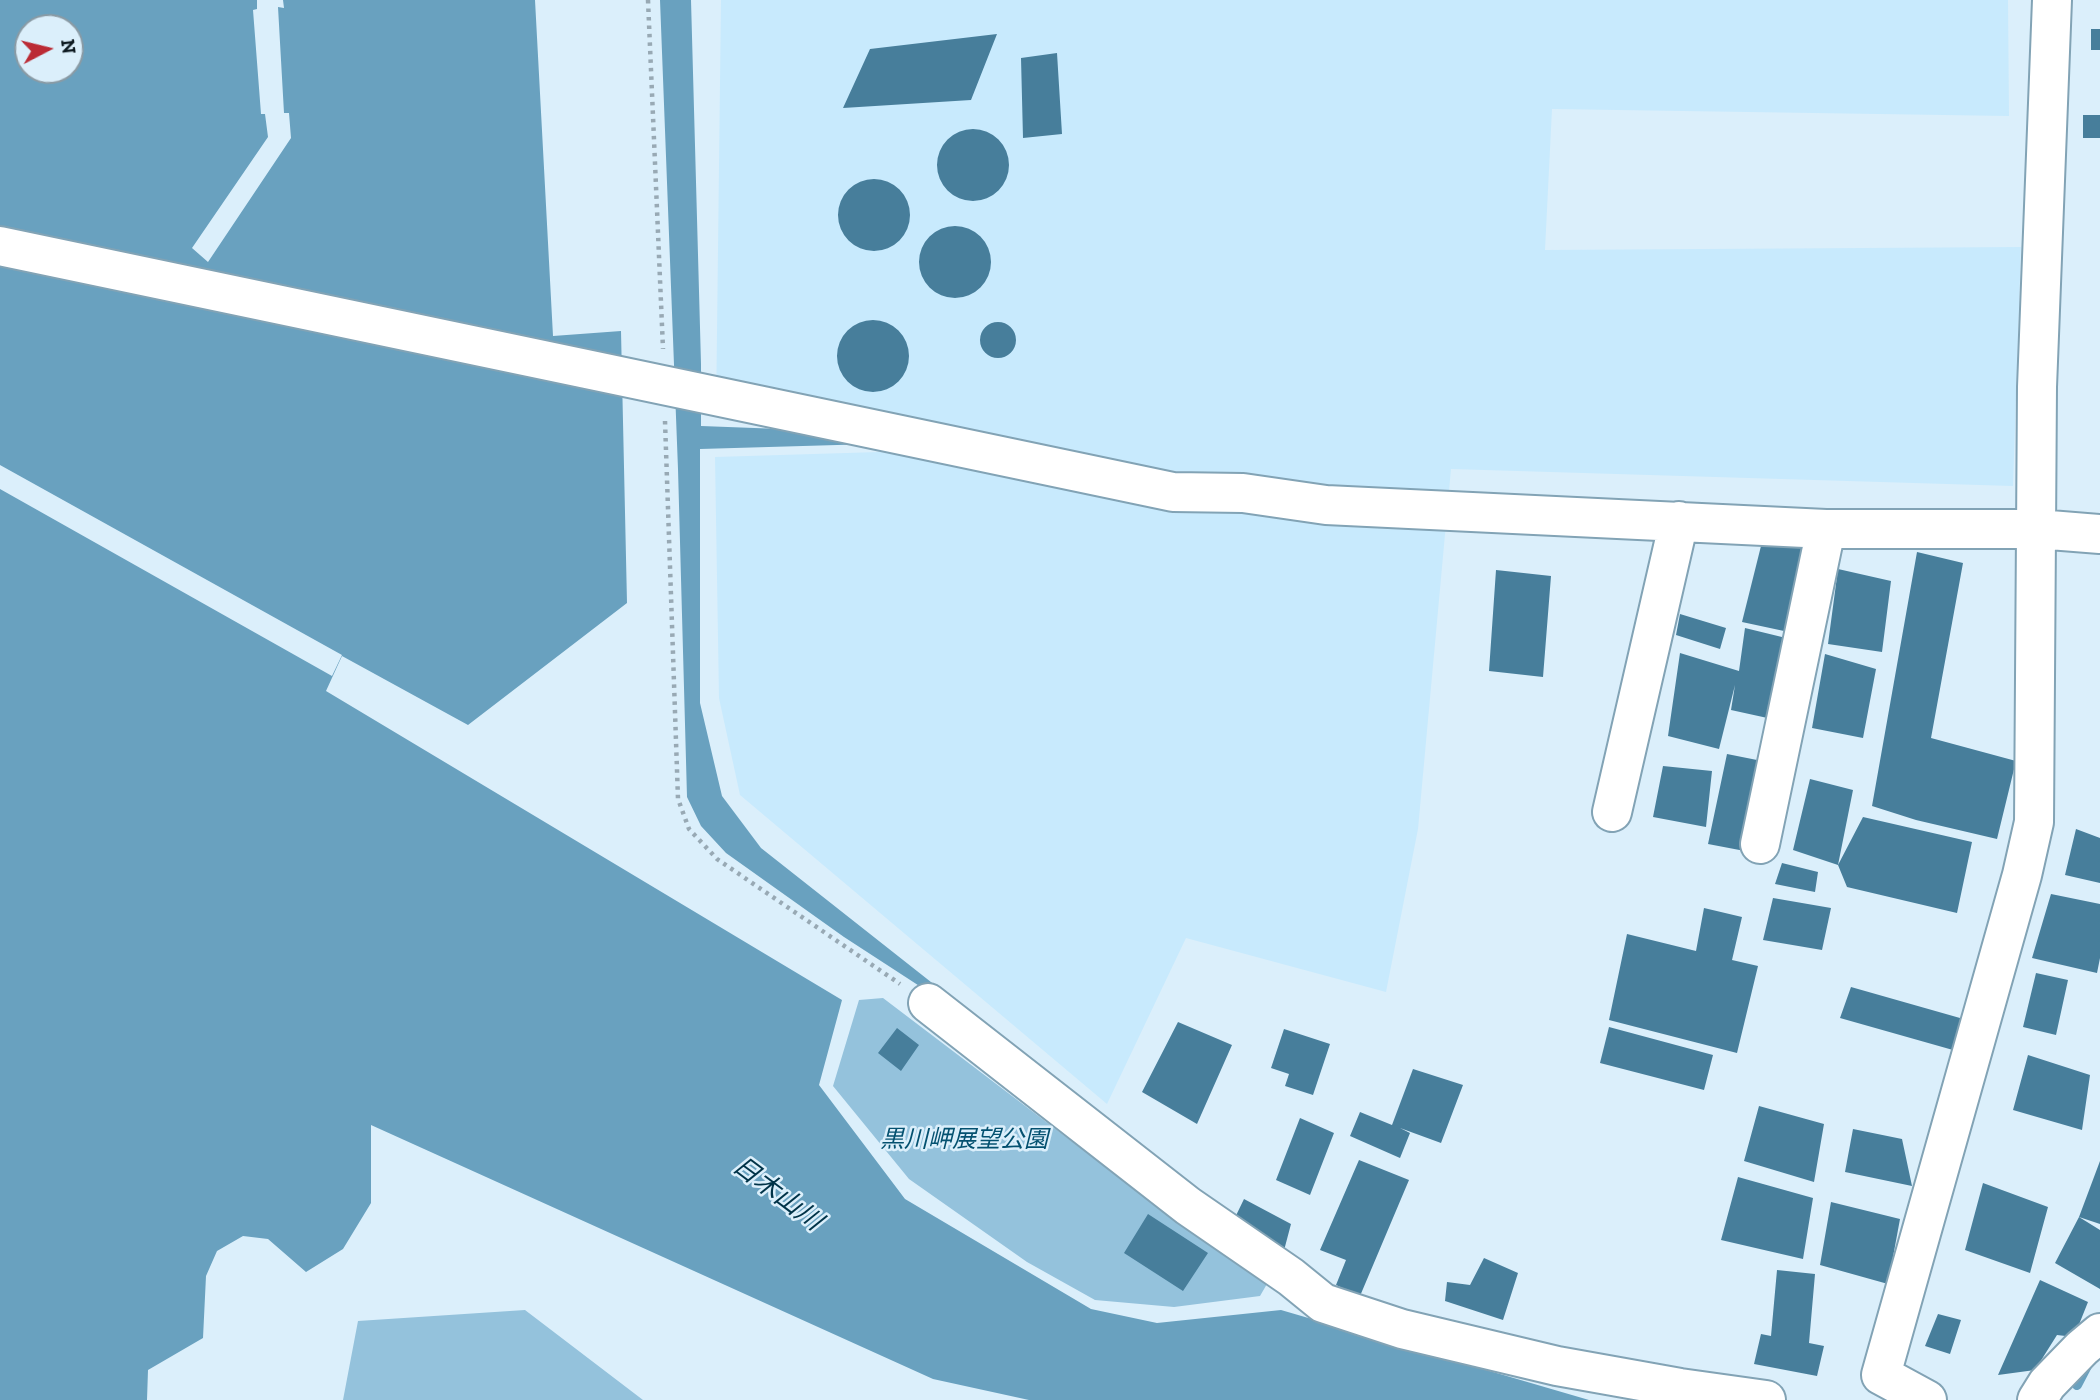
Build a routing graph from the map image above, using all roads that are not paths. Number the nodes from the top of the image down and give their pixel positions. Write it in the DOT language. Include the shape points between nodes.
graph roads {
  1 [pos="2052,0"];
  2 [pos="0,246"];
  3 [pos="1678,521"];
  4 [pos="1826,529"];
  5 [pos="2037,529"];
  6 [pos="2100,534"];
  7 [pos="1612,812"];
  8 [pos="1760,844"];
  9 [pos="928,1003"];
  10 [pos="2100,1333"];
  11 [pos="1877,1387"];
  12 [pos="1766,1400"];
  13 [pos="1927,1400"];
  14 [pos="2037,1400"];
  1 -- 5 [label="street" via="2037,387"];
  2 -- 3 [label="street" via="1173,492 1243,494 1326,505"];
  3 -- 4 [label="street"];
  3 -- 7 [label="street"];
  4 -- 5 [label="street"];
  4 -- 8 [label="street"];
  5 -- 6 [label="street"];
  5 -- 11 [label="street" via="2034,822"];
  9 -- 12 [label="street" via="1188,1206 1323,1303 1402,1329 1557,1366"];
  10 -- 14 [label="street"];
  11 -- 13 [label="street"];
}
